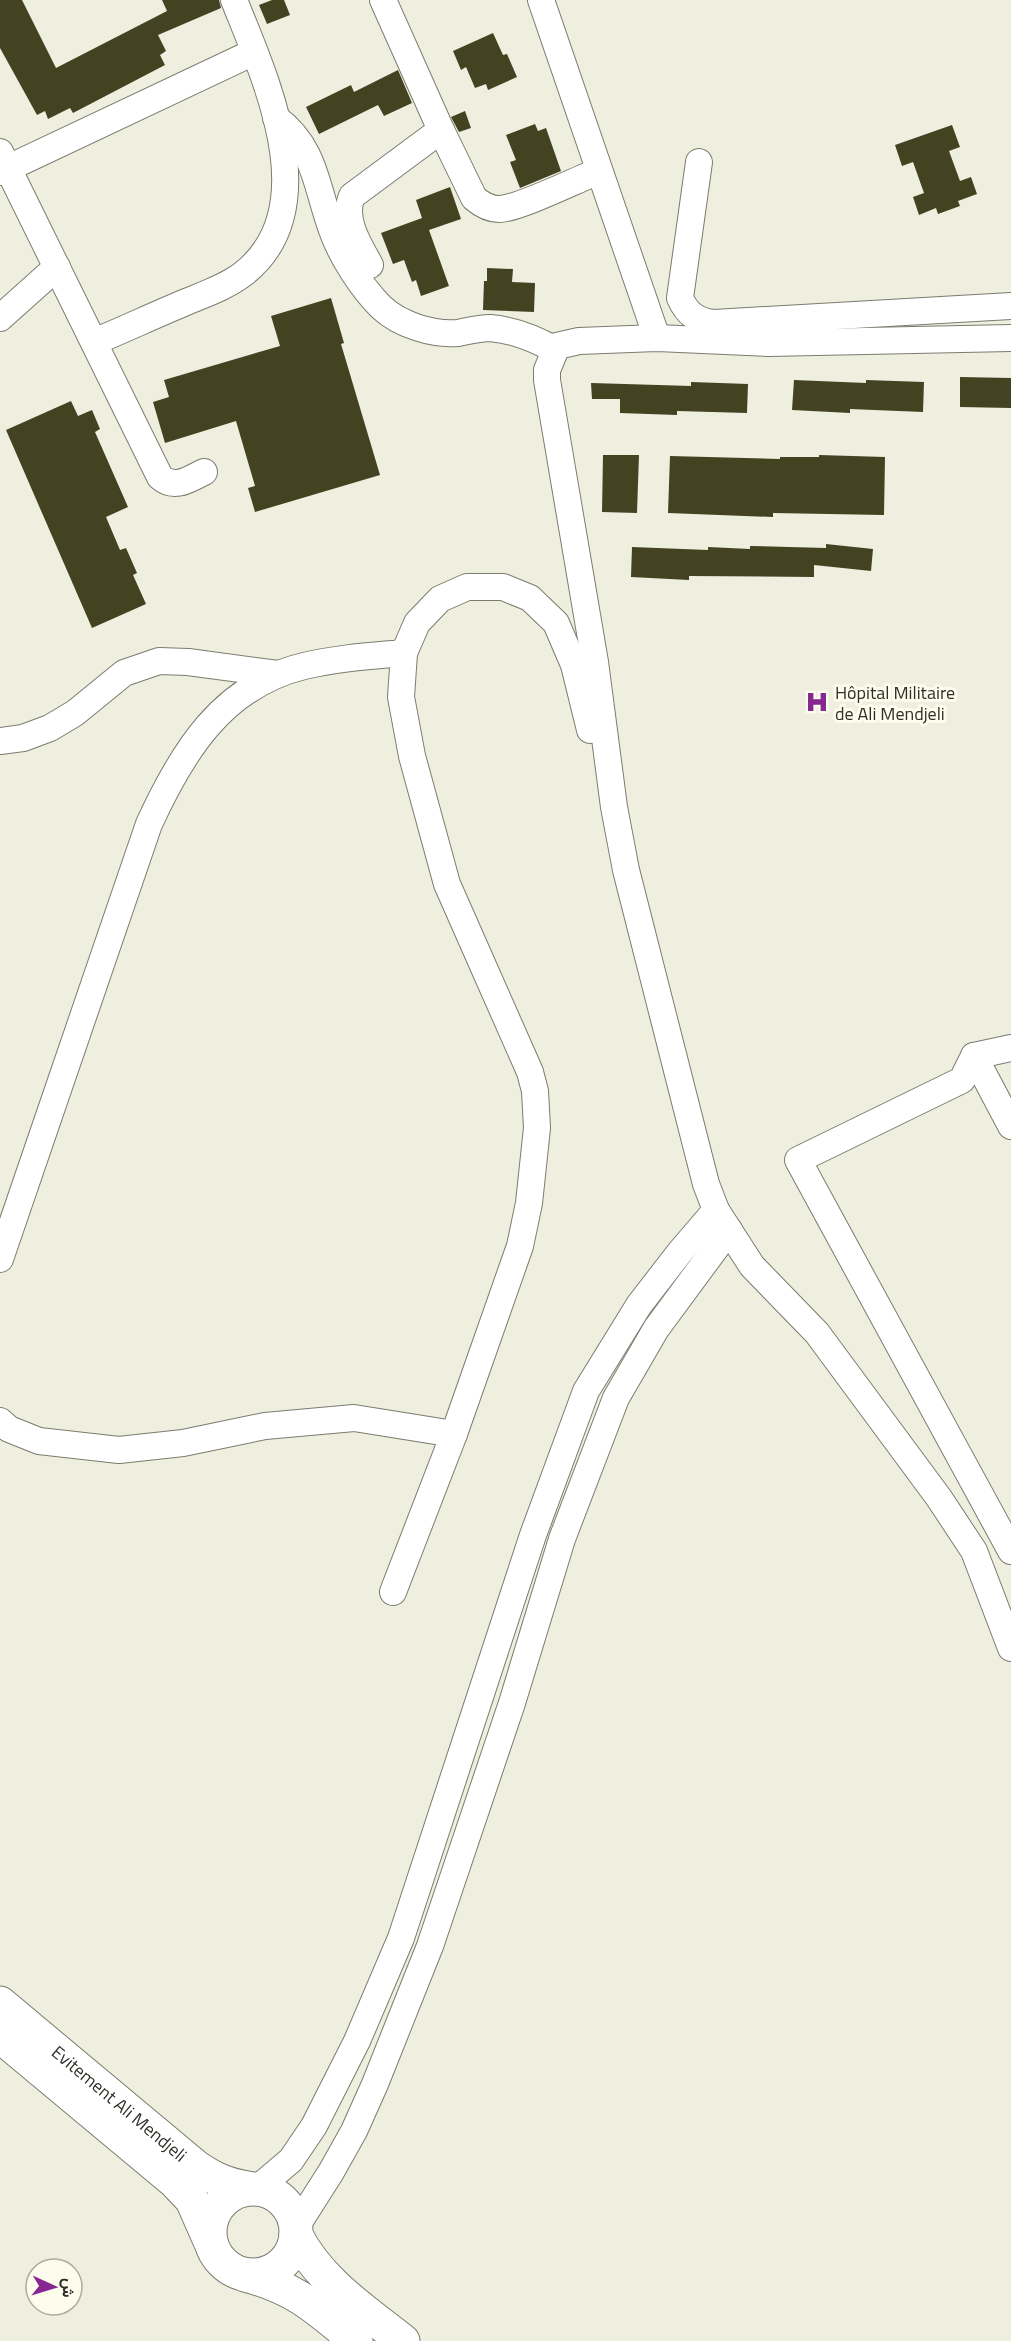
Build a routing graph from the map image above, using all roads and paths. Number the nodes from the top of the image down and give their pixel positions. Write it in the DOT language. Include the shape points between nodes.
graph roads {
  1 [pos="234,0"];
  2 [pos="383,0"];
  3 [pos="541,0"];
  4 [pos="254,52"];
  5 [pos="275,118"];
  6 [pos="441,130"];
  7 [pos="699,162"];
  8 [pos="3,164"];
  9 [pos="599,171"];
  10 [pos="57,267"];
  11 [pos="1011,306"];
  12 [pos="382,308"];
  13 [pos="0,318"];
  14 [pos="657,338"];
  15 [pos="1011,338"];
  16 [pos="94,342"];
  17 [pos="555,350"];
  18 [pos="204,472"];
  19 [pos="404,653"];
  20 [pos="278,674"];
  21 [pos="0,741"];
  22 [pos="614,807"];
  23 [pos="1011,1048"];
  24 [pos="974,1056"];
  25 [pos="1011,1126"];
  26 [pos="723,1220"];
  27 [pos="0,1259"];
  28 [pos="0,1421"];
  29 [pos="454,1434"];
  30 [pos="1011,1551"];
  31 [pos="393,1592"];
  32 [pos="1011,1648"];
  33 [pos="0,2003"];
  34 [pos="0,2036"];
  35 [pos="253,2188"];
  36 [pos="296,2231"];
  37 [pos="210,2241"];
  38 [pos="245,2275"];
  39 [pos="356,2341"];
  40 [pos="403,2341"];
  1 -- 4 [label="street"];
  2 -- 6 [label="street"];
  3 -- 9 [label="street"];
  4 -- 5 [label="street"];
  4 -- 8 [label="street"];
  5 -- 12 [label="street" via="289,128 311,159 332,232 360,283"];
  5 -- 16 [label="street" via="285,170 285,204 274,236 255,263 229,284"];
  6 -- 9 [label="street" via="474,198 493,208 509,207"];
  6 -- 12 [label="street" via="352,196 349,203 356,240 381,286"];
  7 -- 11 [label="street" via="680,298 696,319 714,323"];
  8 -- 10 [label="street"];
  9 -- 14 [label="street"];
  10 -- 13 [label="street"];
  10 -- 16 [label="street"];
  12 -- 17 [label="street" via="407,324 455,333 488,328 509,331 535,338"];
  14 -- 15 [label="street" via="768,343"];
  14 -- 17 [label="street" via="579,341 562,344"];
  16 -- 18 [label="street" via="160,477 175,484"];
  17 -- 22 [label="street" via="547,380 595,662"];
  19 -- 20 [label="street" via="332,660"];
  19 -- 22 [label="street" via="417,623 440,599 467,587 503,588 530,598 556,623 574,665"];
  19 -- 29 [label="street" via="401,697 412,756 447,884 526,1064 537,1110 529,1203 520,1246"];
  20 -- 21 [label="street" via="159,661 124,674 50,728"];
  20 -- 27 [label="street" via="244,692 216,716 188,749 163,793 145,835"];
  22 -- 26 [label="street" via="642,938 706,1184"];
  23 -- 24 [label="street"];
  24 -- 25 [label="street"];
  24 -- 30 [label="street" via="962,1080 798,1160"];
  26 -- 32 [label="street" via="752,1266 817,1333 939,1498 974,1551"];
  26 -- 35 [label="street" via="680,1251 639,1305 586,1391 533,1535 401,1938 357,2041 314,2126 291,2160"];
  26 -- 36 [label="street" via="616,1398 562,1539 512,1703 430,1946 354,2131"];
  28 -- 29 [label="street" via="9,1429 39,1441 119,1450 183,1443 265,1426 354,1418"];
  29 -- 31 [label="street"];
  33 -- 35 [label="highway, Evitement Ali Mendjeli" via="195,2166 230,2185"];
  34 -- 37 [label="highway, Evitement Ali Mendjeli" via="174,2181 192,2200"];
  35 -- 36 [label="highway" via="284,2201"];
  35 -- 37 [label="highway" via="228,2196 214,2212 209,2226"];
  36 -- 38 [label="highway" via="292,2250 284,2261 273,2270"];
  36 -- 40 [label="highway" via="304,2251 317,2267 347,2297"];
  37 -- 38 [label="highway" via="222,2263"];
  38 -- 39 [label="highway" via="288,2289"];
}
